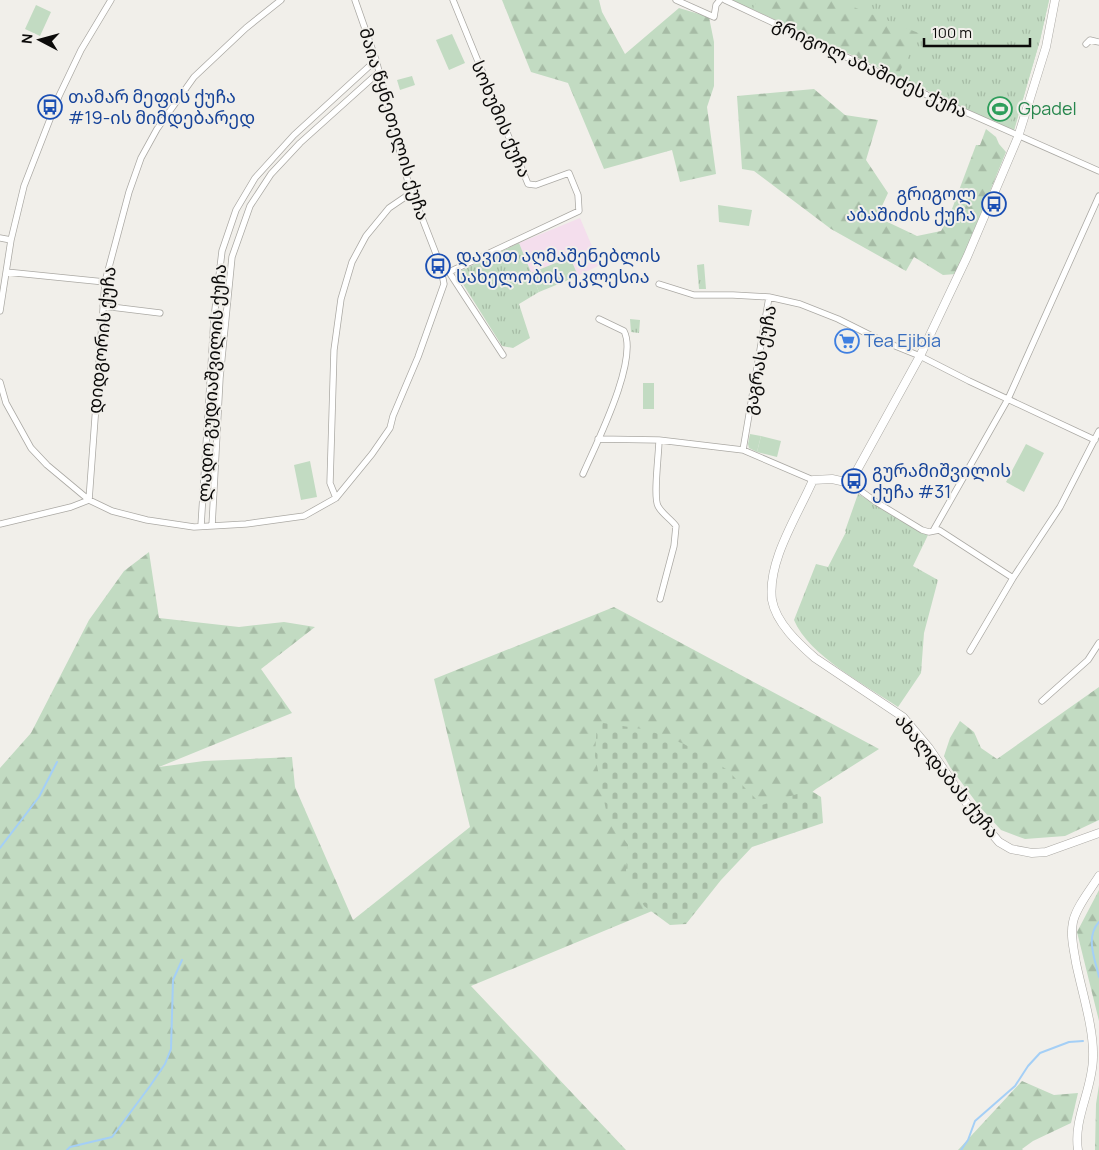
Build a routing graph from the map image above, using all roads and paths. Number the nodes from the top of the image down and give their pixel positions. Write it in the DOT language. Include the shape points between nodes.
graph roads {
  1 [pos="110,0"];
  2 [pos="281,0"];
  3 [pos="355,0"];
  4 [pos="452,0"];
  5 [pos="676,0"];
  6 [pos="720,0"];
  7 [pos="725,0"];
  8 [pos="1055,0"];
  9 [pos="1099,42"];
  10 [pos="1086,44"];
  11 [pos="376,60"];
  12 [pos="379,72"];
  13 [pos="336,97"];
  14 [pos="344,104"];
  15 [pos="318,114"];
  16 [pos="324,122"];
  17 [pos="1018,136"];
  18 [pos="1099,171"];
  19 [pos="411,193"];
  20 [pos="1099,196"];
  21 [pos="0,238"];
  22 [pos="11,240"];
  23 [pos="440,264"];
  24 [pos="220,269"];
  25 [pos="231,270"];
  26 [pos="6,272"];
  27 [pos="449,272"];
  28 [pos="105,282"];
  29 [pos="659,284"];
  30 [pos="769,297"];
  31 [pos="1,303"];
  32 [pos="102,306"];
  33 [pos="0,311"];
  34 [pos="160,313"];
  35 [pos="599,319"];
  36 [pos="503,355"];
  37 [pos="920,356"];
  38 [pos="0,382"];
  39 [pos="1008,399"];
  40 [pos="206,426"];
  41 [pos="218,427"];
  42 [pos="1099,431"];
  43 [pos="598,439"];
  44 [pos="659,440"];
  45 [pos="1095,440"];
  46 [pos="742,450"];
  47 [pos="582,474"];
  48 [pos="813,480"];
  49 [pos="850,483"];
  50 [pos="336,498"];
  51 [pos="89,500"];
  52 [pos="0,524"];
  53 [pos="201,526"];
  54 [pos="212,526"];
  55 [pos="933,531"];
  56 [pos="1013,578"];
  57 [pos="660,599"];
  58 [pos="1099,643"];
  59 [pos="970,651"];
  60 [pos="1042,701"];
  61 [pos="1099,833"];
  62 [pos="1099,876"];
  63 [pos="1078,1150"];
  1 -- 22 [label="street" via="59,96 24,186"];
  2 -- 28 [label="street, დიდგორის ქუჩა" via="194,77 156,129 129,192"];
  3 -- 11 [label="street, მაია წყნეთელის ქუჩა"];
  4 -- 27 [label="street, სოხუმის ქუჩა" via="528,184 536,185 569,173 578,195 579,211"];
  5 -- 6 [label="street" via="714,16"];
  7 -- 17 [label="street, გრიგოლ აბაშიძეს ქუჩა"];
  8 -- 17 [label="street" via="1046,47"];
  9 -- 10 [label="street" via="1090,40"];
  11 -- 12 [label="street, მაია წყნეთელის ქუჩა"];
  11 -- 13 [label="street, ლადო გუდიაშვილის ქუჩა"];
  12 -- 14 [label="street, ლადო გუდიაშვილის ქუჩა"];
  12 -- 19 [label="street, მაია წყნეთელის ქუჩა"];
  13 -- 14 [label="street"];
  13 -- 15 [label="street, ლადო გუდიაშვილის ქუჩა"];
  14 -- 16 [label="street, ლადო გუდიაშვილის ქუჩა"];
  15 -- 16 [label="street"];
  15 -- 24 [label="street, ლადო გუდიაშვილის ქუჩა" via="255,178 236,210 222,251"];
  16 -- 25 [label="street, ლადო გუდიაშვილის ქუჩა" via="271,174 250,206 232,257"];
  17 -- 18 [label="street, გრიგოლ აბაშიძეს ქუჩა"];
  17 -- 37 [label="street" via="967,257"];
  19 -- 23 [label="street, მაია წყნეთელის ქუჩა"];
  19 -- 50 [label="street" via="389,208 366,236 352,262 341,299 334,350 330,483"];
  20 -- 39 [label="street"];
  21 -- 22 [label="street"];
  22 -- 26 [label="street"];
  23 -- 27 [label="street"];
  23 -- 50 [label="street, მაია წყნეთელის ქუჩა" via="444,284 390,428"];
  24 -- 25 [label="street"];
  24 -- 40 [label="street, ლადო გუდიაშვილის ქუჩა"];
  25 -- 41 [label="street, ლადო გუდიაშვილის ქუჩა"];
  26 -- 28 [label="street"];
  26 -- 31 [label="street"];
  27 -- 36 [label="street"];
  28 -- 32 [label="street, დიდგორის ქუჩა"];
  29 -- 30 [label="street" via="694,295"];
  30 -- 37 [label="street, გაგრას ქუჩა" via="800,304"];
  30 -- 46 [label="street, გაგრას ქუჩა"];
  31 -- 33 [label="street"];
  32 -- 34 [label="street"];
  32 -- 51 [label="street, დიდგორის ქუჩა"];
  35 -- 43 [label="street" via="624,331 628,348 619,389"];
  37 -- 39 [label="street, გაგრას ქუჩა"];
  37 -- 49 [label="street"];
  38 -- 51 [label="street, მაია წყნეთელის ქუჩა" via="6,403 31,448"];
  39 -- 45 [label="street, გაგრას ქუჩა"];
  39 -- 55 [label="street"];
  40 -- 41 [label="street"];
  40 -- 53 [label="street, ლადო გუდიაშვილის ქუჩა"];
  41 -- 54 [label="street, ლადო გუდიაშვილის ქუჩა"];
  42 -- 45 [label="street"];
  43 -- 44 [label="street"];
  43 -- 47 [label="street"];
  44 -- 46 [label="street"];
  44 -- 57 [label="street" via="656,500 660,510 676,526"];
  45 -- 56 [label="street" via="1060,507"];
  46 -- 48 [label="street"];
  48 -- 49 [label="street" via="832,479"];
  48 -- 61 [label="street, ახალდაბას ქუჩა" via="774,570 772,600 780,620 804,649 903,717 929,748 970,808 1010,849 1032,854 1046,852"];
  49 -- 55 [label="street" via="922,530"];
  50 -- 54 [label="street, მაია წყნეთელის ქუჩა" via="304,516"];
  51 -- 52 [label="street"];
  51 -- 53 [label="street, მაია წყნეთელის ქუჩა" via="112,511 147,520"];
  53 -- 54 [label="street, მაია წყნეთელის ქუჩა"];
  55 -- 56 [label="street" via="939,530"];
  56 -- 59 [label="street"];
  58 -- 60 [label="street" via="1088,660"];
  62 -- 63 [label="street" via="1073,921 1072,940 1093,1057 1082,1108"];
}
